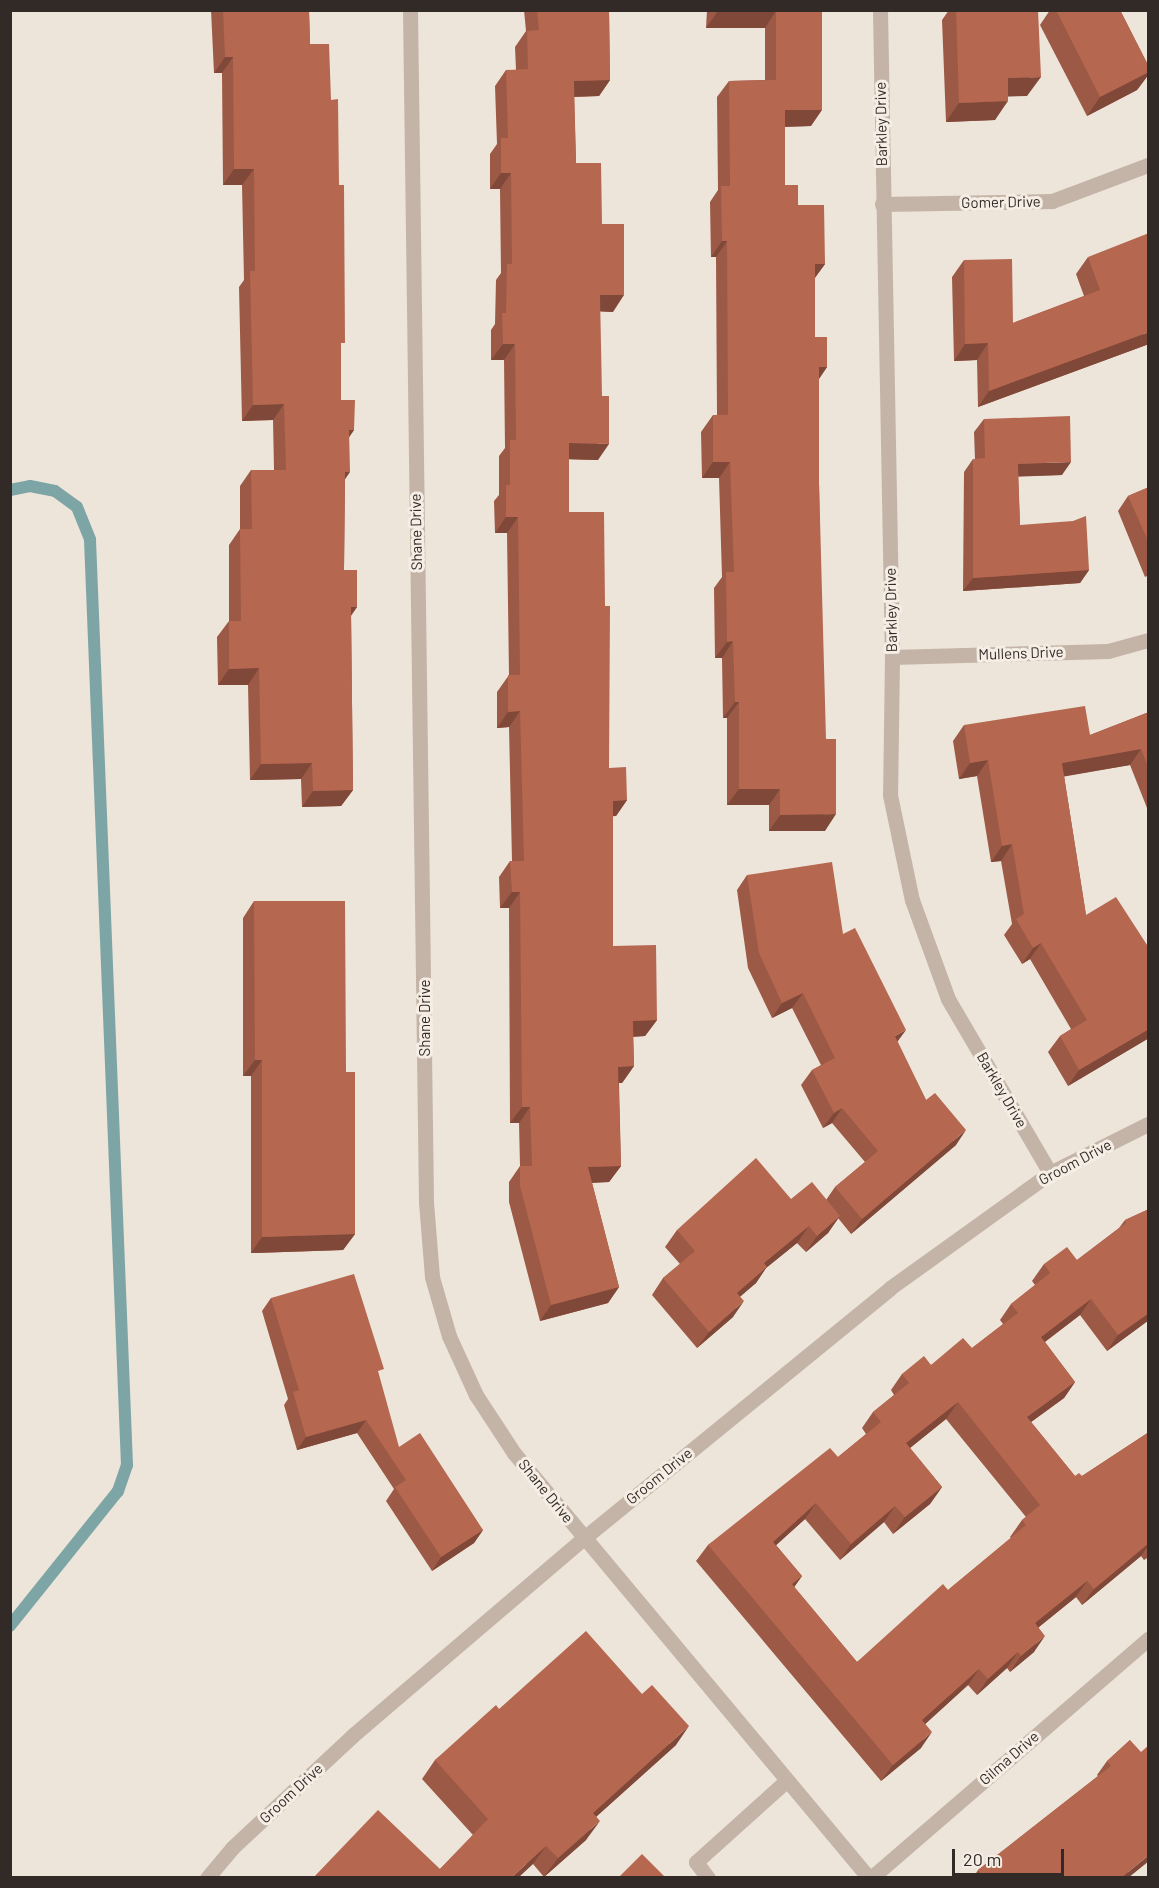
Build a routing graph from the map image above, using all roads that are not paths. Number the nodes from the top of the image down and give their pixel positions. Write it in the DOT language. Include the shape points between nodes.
graph roads {
  1 [pos="410,10"];
  2 [pos="880,10"];
  3 [pos="1149,165"];
  4 [pos="882,204"];
  5 [pos="1149,640"];
  6 [pos="892,657"];
  7 [pos="1149,1124"];
  8 [pos="1050,1173"];
  9 [pos="584,1538"];
  10 [pos="1149,1639"];
  11 [pos="788,1780"];
  12 [pos="207,1878"];
  13 [pos="708,1878"];
  14 [pos="870,1878"];
  1 -- 9 [label="street, Shane Drive" via="426,1202 432,1277 449,1336 476,1395 514,1453"];
  2 -- 4 [label="street, Barkley Drive"];
  3 -- 4 [label="street, Gomer Drive" via="1052,201"];
  4 -- 6 [label="street, Barkley Drive"];
  5 -- 6 [label="street, Mullens Drive" via="1108,651"];
  6 -- 8 [label="street, Barkley Drive" via="890,795 912,900 948,999"];
  7 -- 8 [label="street, Groom Drive"];
  8 -- 9 [label="street, Groom Drive" via="890,1288"];
  9 -- 11 [label="street, Shane Drive"];
  9 -- 12 [label="street, Groom Drive" via="352,1736 232,1848"];
  10 -- 14 [label="street, Gilma Drive"];
  11 -- 13 [label="street" via="696,1862"];
  11 -- 14 [label="street, Shane Drive"];
}
